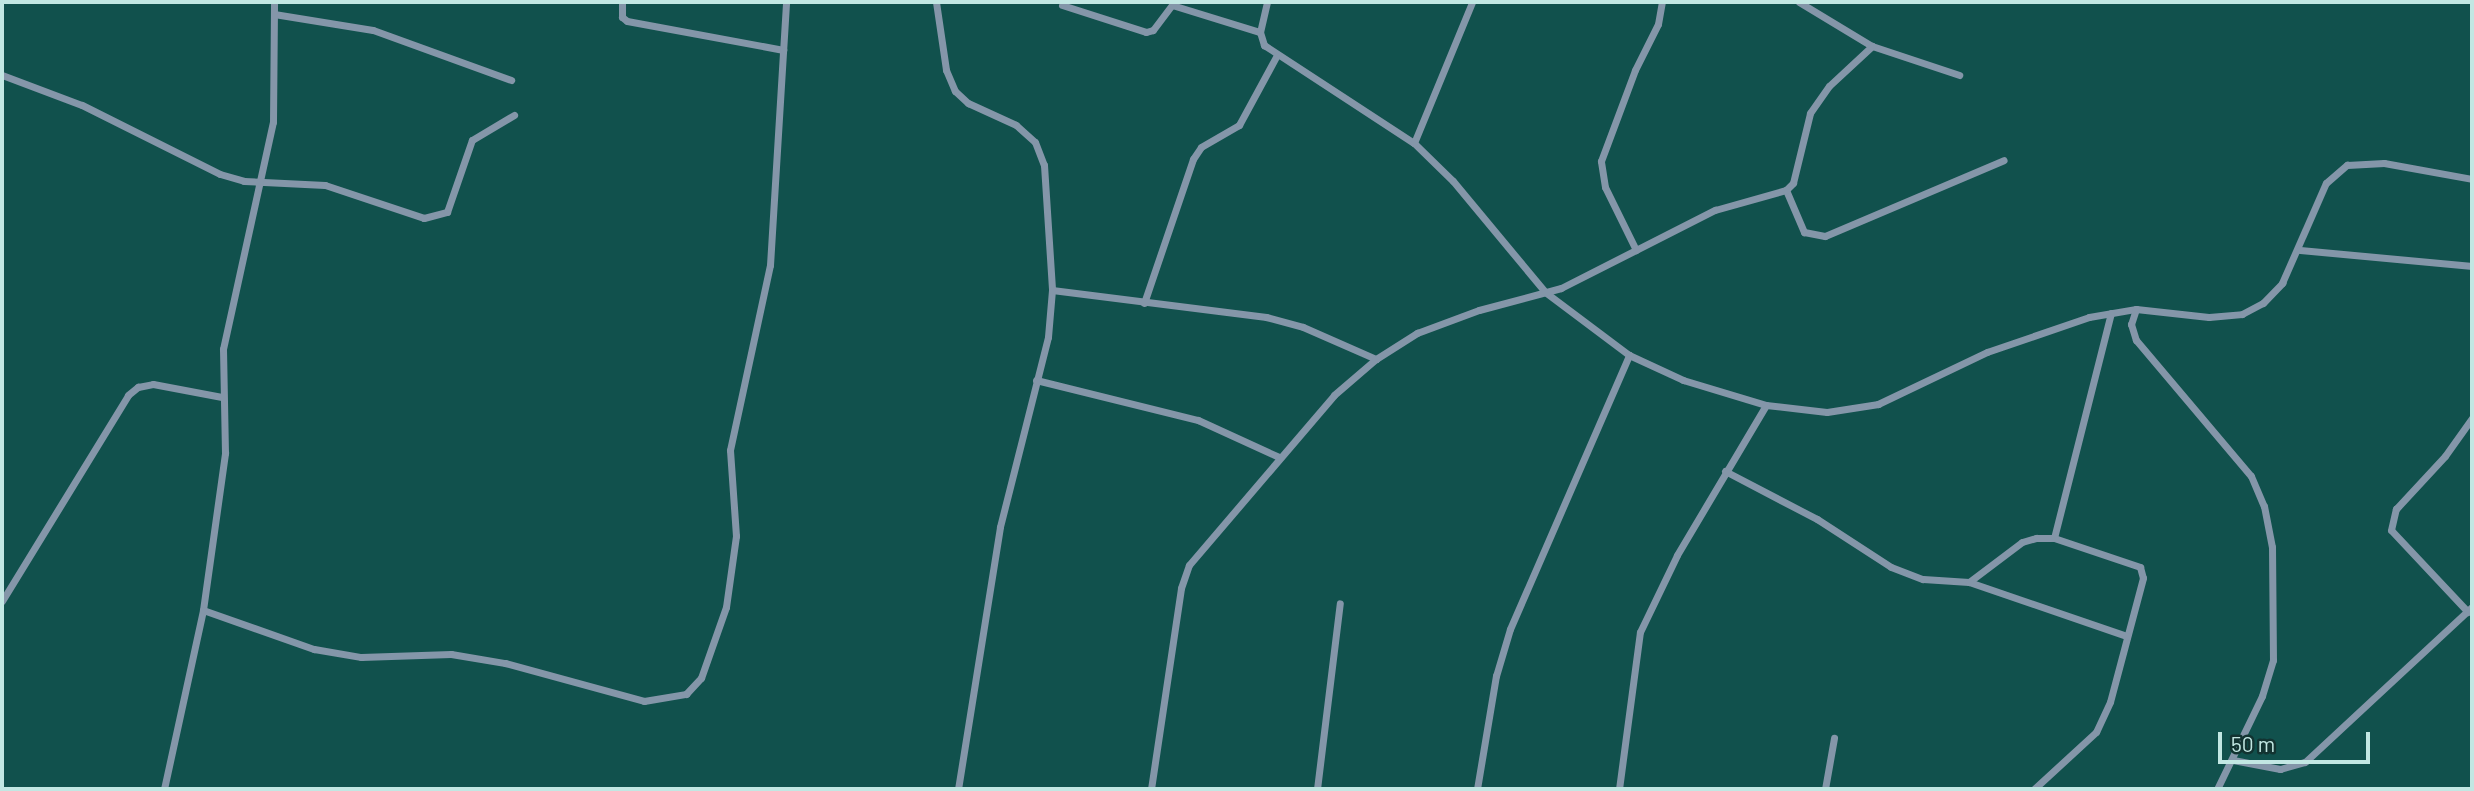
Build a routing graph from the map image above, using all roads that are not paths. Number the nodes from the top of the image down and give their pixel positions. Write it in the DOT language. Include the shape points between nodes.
graph roads {
  1 [pos="274,2"];
  2 [pos="622,2"];
  3 [pos="786,2"];
  4 [pos="936,2"];
  5 [pos="1267,2"];
  6 [pos="1472,2"];
  7 [pos="1662,2"];
  8 [pos="1799,2"];
  9 [pos="1062,5"];
  10 [pos="274,14"];
  11 [pos="1260,32"];
  12 [pos="1872,46"];
  13 [pos="782,50"];
  14 [pos="1277,55"];
  15 [pos="2,75"];
  16 [pos="1959,75"];
  17 [pos="510,80"];
  18 [pos="514,115"];
  19 [pos="1414,143"];
  20 [pos="2004,160"];
  21 [pos="2472,179"];
  22 [pos="263,183"];
  23 [pos="1786,190"];
  24 [pos="1636,250"];
  25 [pos="2300,250"];
  26 [pos="2472,266"];
  27 [pos="1052,290"];
  28 [pos="1545,292"];
  29 [pos="1144,303"];
  30 [pos="2136,309"];
  31 [pos="2111,313"];
  32 [pos="1629,355"];
  33 [pos="1376,359"];
  34 [pos="1036,380"];
  35 [pos="222,397"];
  36 [pos="1766,405"];
  37 [pos="2472,418"];
  38 [pos="1279,457"];
  39 [pos="1725,471"];
  40 [pos="2054,538"];
  41 [pos="1969,582"];
  42 [pos="2,601"];
  43 [pos="1340,603"];
  44 [pos="203,610"];
  45 [pos="2470,610"];
  46 [pos="2127,636"];
  47 [pos="1834,738"];
  48 [pos="2233,760"];
  49 [pos="164,789"];
  50 [pos="958,789"];
  51 [pos="1151,789"];
  52 [pos="1317,789"];
  53 [pos="1477,789"];
  54 [pos="1619,789"];
  55 [pos="1825,789"];
  56 [pos="2035,789"];
  57 [pos="2217,789"];
  1 -- 10 [label="street"];
  2 -- 13 [label="street" via="622,17 627,21"];
  3 -- 13 [label="street"];
  4 -- 27 [label="street" via="946,70 955,91 968,103 1016,125 1035,142 1044,165"];
  5 -- 11 [label="street"];
  6 -- 19 [label="street"];
  7 -- 24 [label="street" via="1658,23 1601,161 1605,187"];
  8 -- 12 [label="street"];
  9 -- 11 [label="street" via="1146,32 1153,30 1172,5"];
  10 -- 17 [label="street" via="373,30"];
  10 -- 22 [label="street" via="273,122"];
  11 -- 14 [label="street" via="1264,44"];
  12 -- 16 [label="street"];
  12 -- 23 [label="street" via="1829,86 1810,113 1793,183"];
  13 -- 44 [label="street" via="770,265 730,450 736,536 731,575 713,651 701,678 686,694 644,701 465,656 337,653"];
  14 -- 19 [label="street"];
  14 -- 29 [label="street" via="1239,125 1200,148 1193,159"];
  15 -- 22 [label="street" via="82,106 220,174"];
  18 -- 22 [label="street" via="472,140 452,202 447,212 436,218 325,185"];
  19 -- 28 [label="street" via="1453,181"];
  20 -- 23 [label="street" via="1825,236 1804,232"];
  21 -- 25 [label="street" via="2364,161 2347,165 2326,183"];
  22 -- 35 [label="street" via="233,294"];
  23 -- 24 [label="street" via="1715,210"];
  24 -- 28 [label="street" via="1591,275"];
  25 -- 26 [label="street"];
  25 -- 30 [label="street" via="2282,283 2263,303 2242,314 2209,317"];
  27 -- 29 [label="street"];
  27 -- 34 [label="street" via="1048,337"];
  28 -- 32 [label="street"];
  28 -- 33 [label="street" via="1417,333"];
  29 -- 33 [label="street" via="1266,317 1303,327"];
  30 -- 31 [label="street"];
  30 -- 48 [label="street" via="2131,324 2136,341 2250,476 2264,506 2276,611 2273,660"];
  31 -- 36 [label="street" via="1987,352 1878,404 1826,412"];
  31 -- 40 [label="street"];
  32 -- 36 [label="street" via="1683,380"];
  32 -- 53 [label="street" via="1563,517 1510,629 1496,676"];
  33 -- 38 [label="street" via="1334,395"];
  34 -- 38 [label="street" via="1198,420"];
  34 -- 50 [label="street" via="1000,527"];
  35 -- 42 [label="street" via="153,384 128,395"];
  35 -- 44 [label="street" via="225,453"];
  36 -- 39 [label="street"];
  37 -- 45 [label="street" via="2391,519 2396,541"];
  38 -- 51 [label="street" via="1189,565 1181,588"];
  39 -- 41 [label="street" via="1817,519 1891,567 1923,579"];
  39 -- 54 [label="street" via="1655,594 1640,632"];
  40 -- 41 [label="street" via="2022,542"];
  40 -- 46 [label="street" via="2143,570"];
  41 -- 46 [label="street"];
  43 -- 52 [label="street"];
  44 -- 49 [label="street"];
  45 -- 48 [label="street" via="2305,762 2280,769"];
  46 -- 56 [label="street" via="2096,732"];
  47 -- 55 [label="street"];
  48 -- 57 [label="street"];
}
